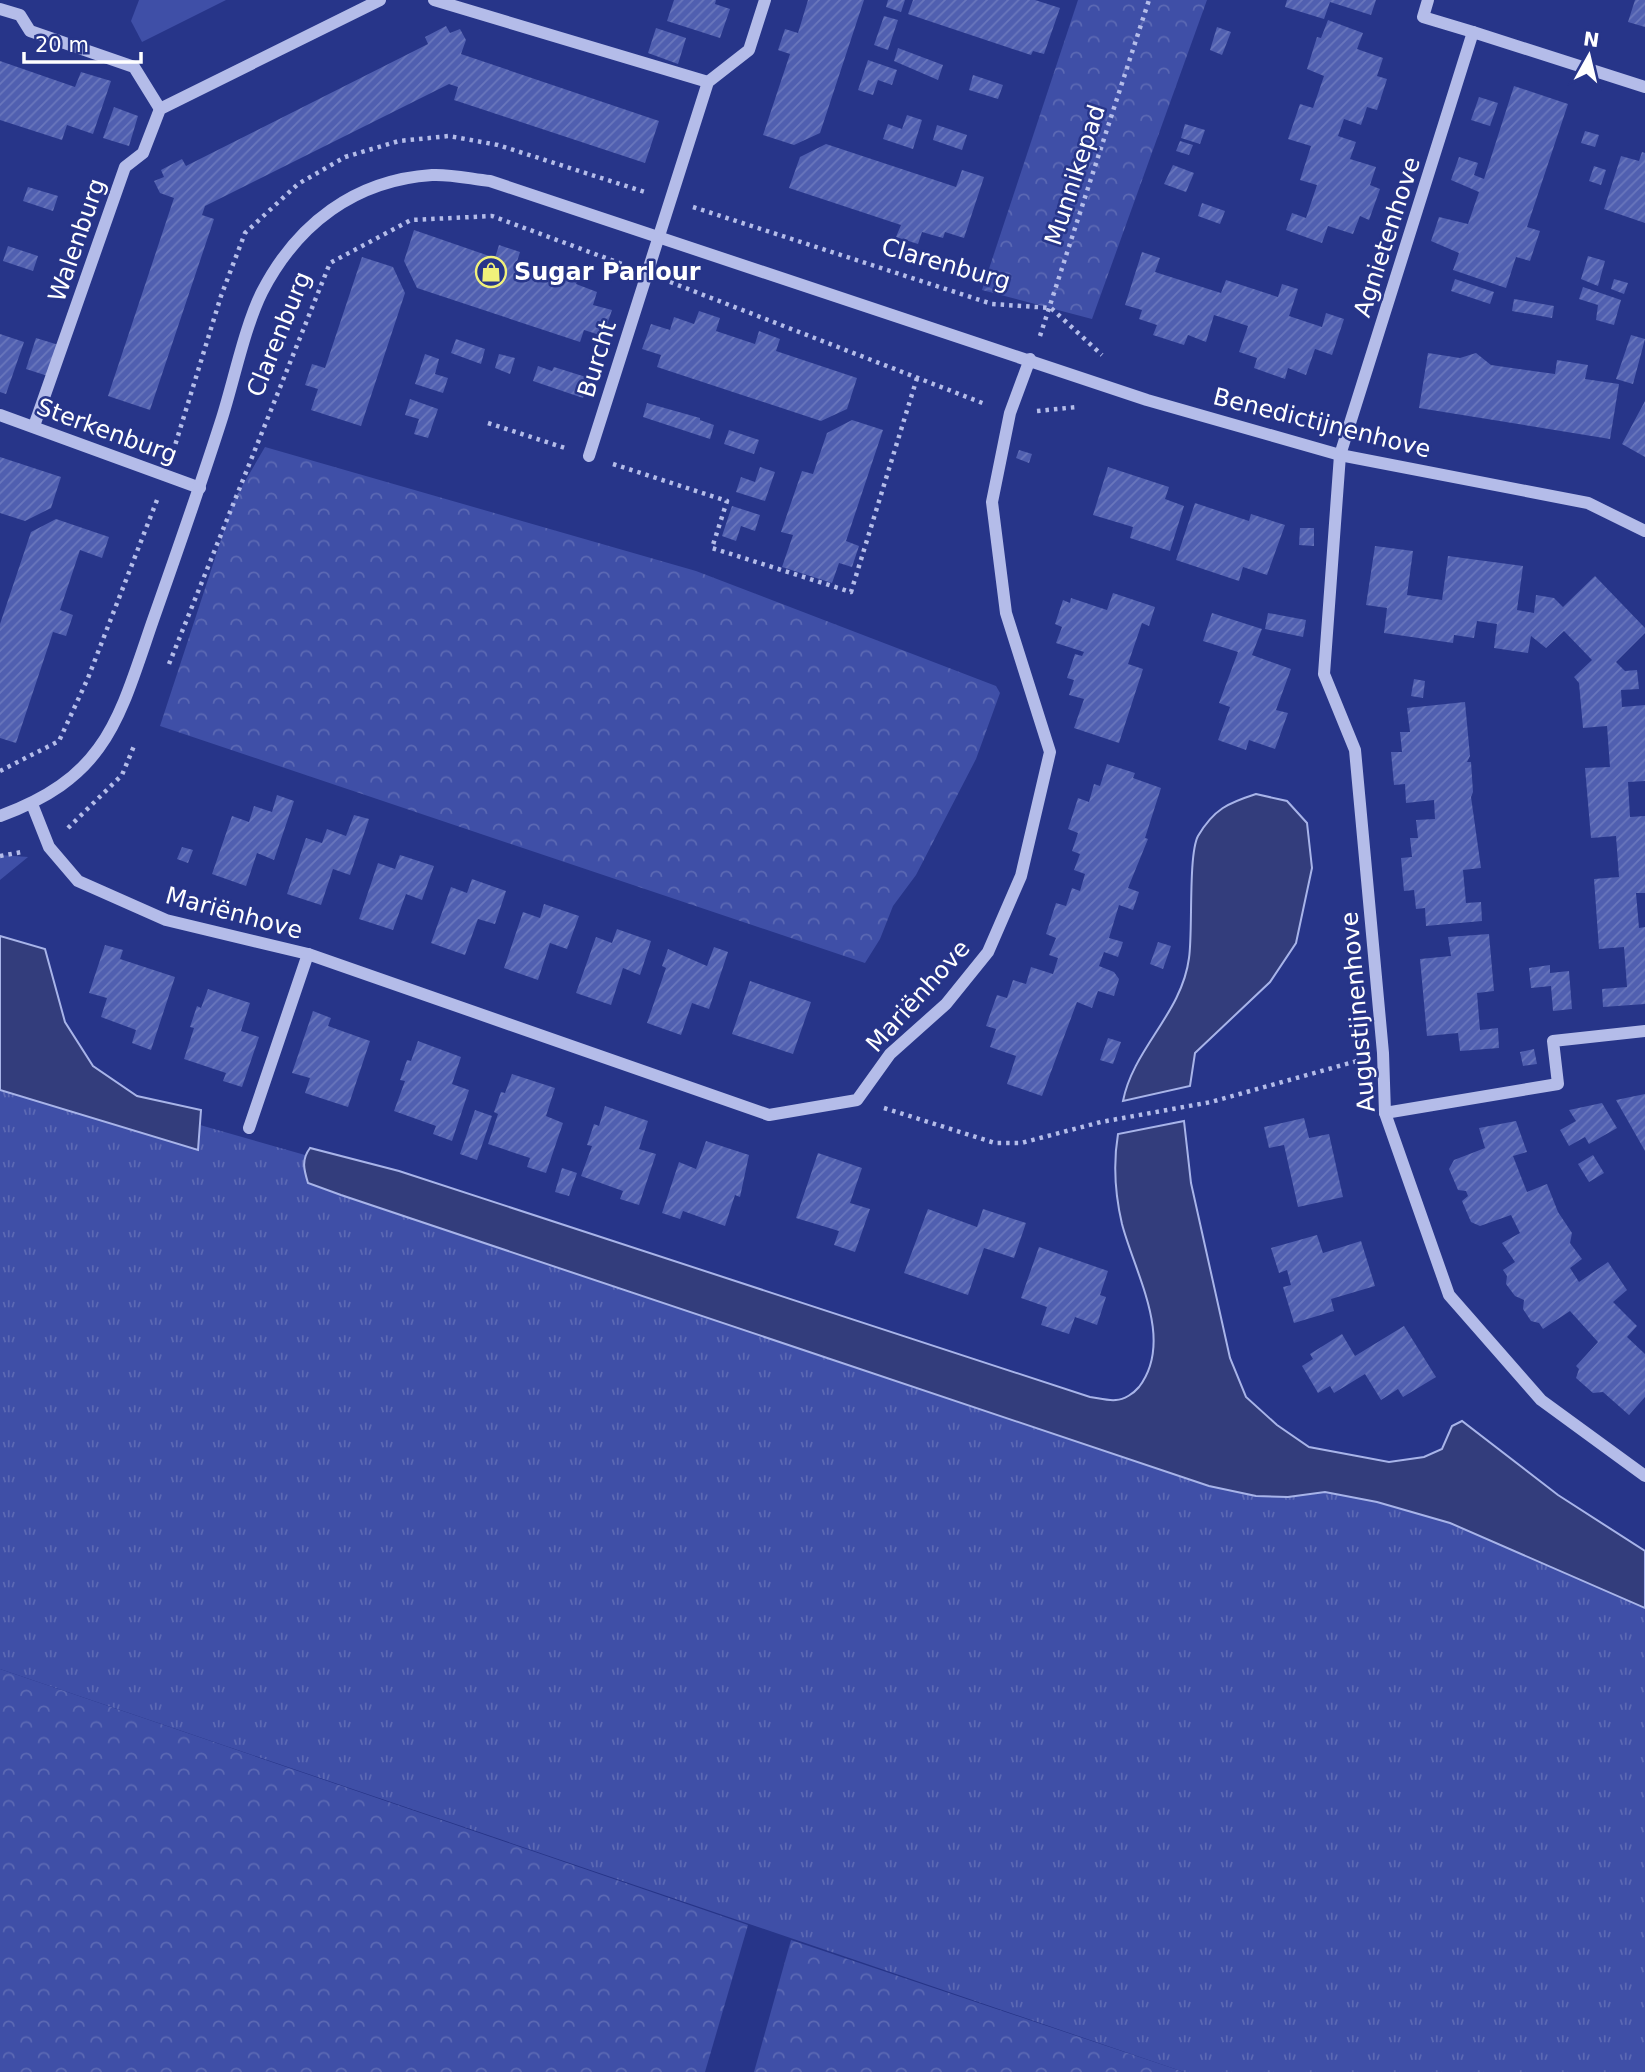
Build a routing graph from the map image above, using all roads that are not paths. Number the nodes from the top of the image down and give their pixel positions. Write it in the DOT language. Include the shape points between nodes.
graph roads {
  1 [pos="380,0"];
  2 [pos="434,0"];
  3 [pos="765,0"];
  4 [pos="1428,0"];
  5 [pos="0,9"];
  6 [pos="1473,32"];
  7 [pos="708,82"];
  8 [pos="1645,87"];
  9 [pos="160,109"];
  10 [pos="657,235"];
  11 [pos="1030,359"];
  12 [pos="0,415"];
  13 [pos="34,426"];
  14 [pos="1340,454"];
  15 [pos="589,456"];
  16 [pos="200,488"];
  17 [pos="1645,531"];
  18 [pos="32,804"];
  19 [pos="0,816"];
  20 [pos="308,954"];
  21 [pos="1645,1031"];
  22 [pos="1385,1113"];
  23 [pos="249,1128"];
  24 [pos="1645,1476"];
  1 -- 9 [label="street"];
  2 -- 7 [label="street"];
  3 -- 7 [label="street" via="749,50"];
  4 -- 6 [label="street" via="1423,17"];
  5 -- 9 [label="street" via="20,15 30,32 134,67"];
  6 -- 8 [label="street"];
  6 -- 14 [label="street, Agnietenhove"];
  7 -- 10 [label="street, Burcht"];
  9 -- 13 [label="street, Walenburg" via="143,153 125,167"];
  10 -- 11 [label="street, Clarenburg"];
  10 -- 15 [label="street, Burcht"];
  10 -- 16 [label="street, Clarenburg" via="490,181 433,175 382,183 327,210 289,246 261,294"];
  11 -- 14 [label="street, Benedictijnenhove" via="1147,400"];
  11 -- 20 [label="street, Mariënhove" via="1010,414 992,502 1006,614 1050,752 1021,876 988,952 946,1004 890,1054 857,1100 769,1115"];
  12 -- 13 [label="street, Sterkenburg"];
  13 -- 16 [label="street, Sterkenburg"];
  14 -- 17 [label="street, Benedictijnenhove" via="1588,503"];
  14 -- 22 [label="street, Augustijnenhove" via="1324,674 1355,750"];
  16 -- 18 [label="street, Clarenburg" via="107,740 72,779"];
  18 -- 19 [label="street, Clarenburg"];
  18 -- 20 [label="street, Mariënhove" via="49,847 78,881 166,920"];
  20 -- 23 [label="street, Mariënhove"];
  21 -- 22 [label="street" via="1553,1041 1558,1084"];
  22 -- 24 [label="street, Augustijnenhove" via="1449,1295 1541,1400"];
}
